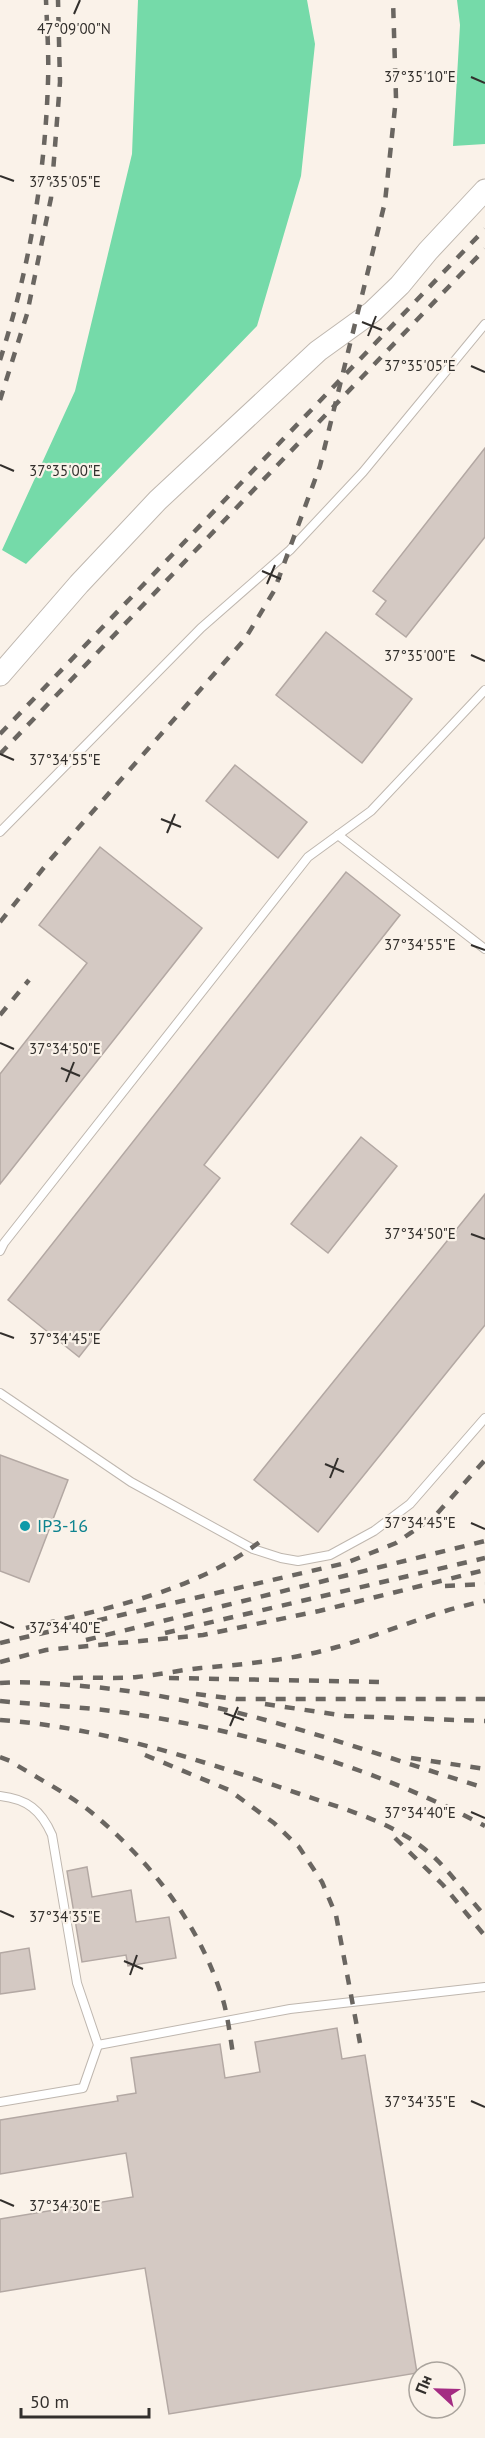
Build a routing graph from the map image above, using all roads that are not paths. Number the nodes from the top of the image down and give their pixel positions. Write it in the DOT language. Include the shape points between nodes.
graph roads {
  1 [pos="485,190"];
  2 [pos="485,324"];
  3 [pos="0,675"];
  4 [pos="485,690"];
  5 [pos="0,832"];
  6 [pos="338,835"];
  7 [pos="485,949"];
  8 [pos="0,1251"];
  9 [pos="2,1398"];
  10 [pos="485,1418"];
  11 [pos="0,1796"];
  12 [pos="485,1987"];
  13 [pos="98,2045"];
  14 [pos="0,2102"];
  1 -- 3 [label="street" via="372,312 318,351 158,500"];
  2 -- 5 [label="lane" via="363,472 290,550 201,628"];
  4 -- 6 [label="lane" via="371,811"];
  6 -- 7 [label="lane"];
  6 -- 8 [label="lane" via="308,857"];
  9 -- 10 [label="lane" via="131,1482 253,1549 298,1561 330,1555 374,1531 410,1504"];
  11 -- 13 [label="lane" via="33,1806 52,1835 77,1983"];
  12 -- 13 [label="lane" via="290,2009"];
  13 -- 14 [label="lane" via="83,2088"];
}
